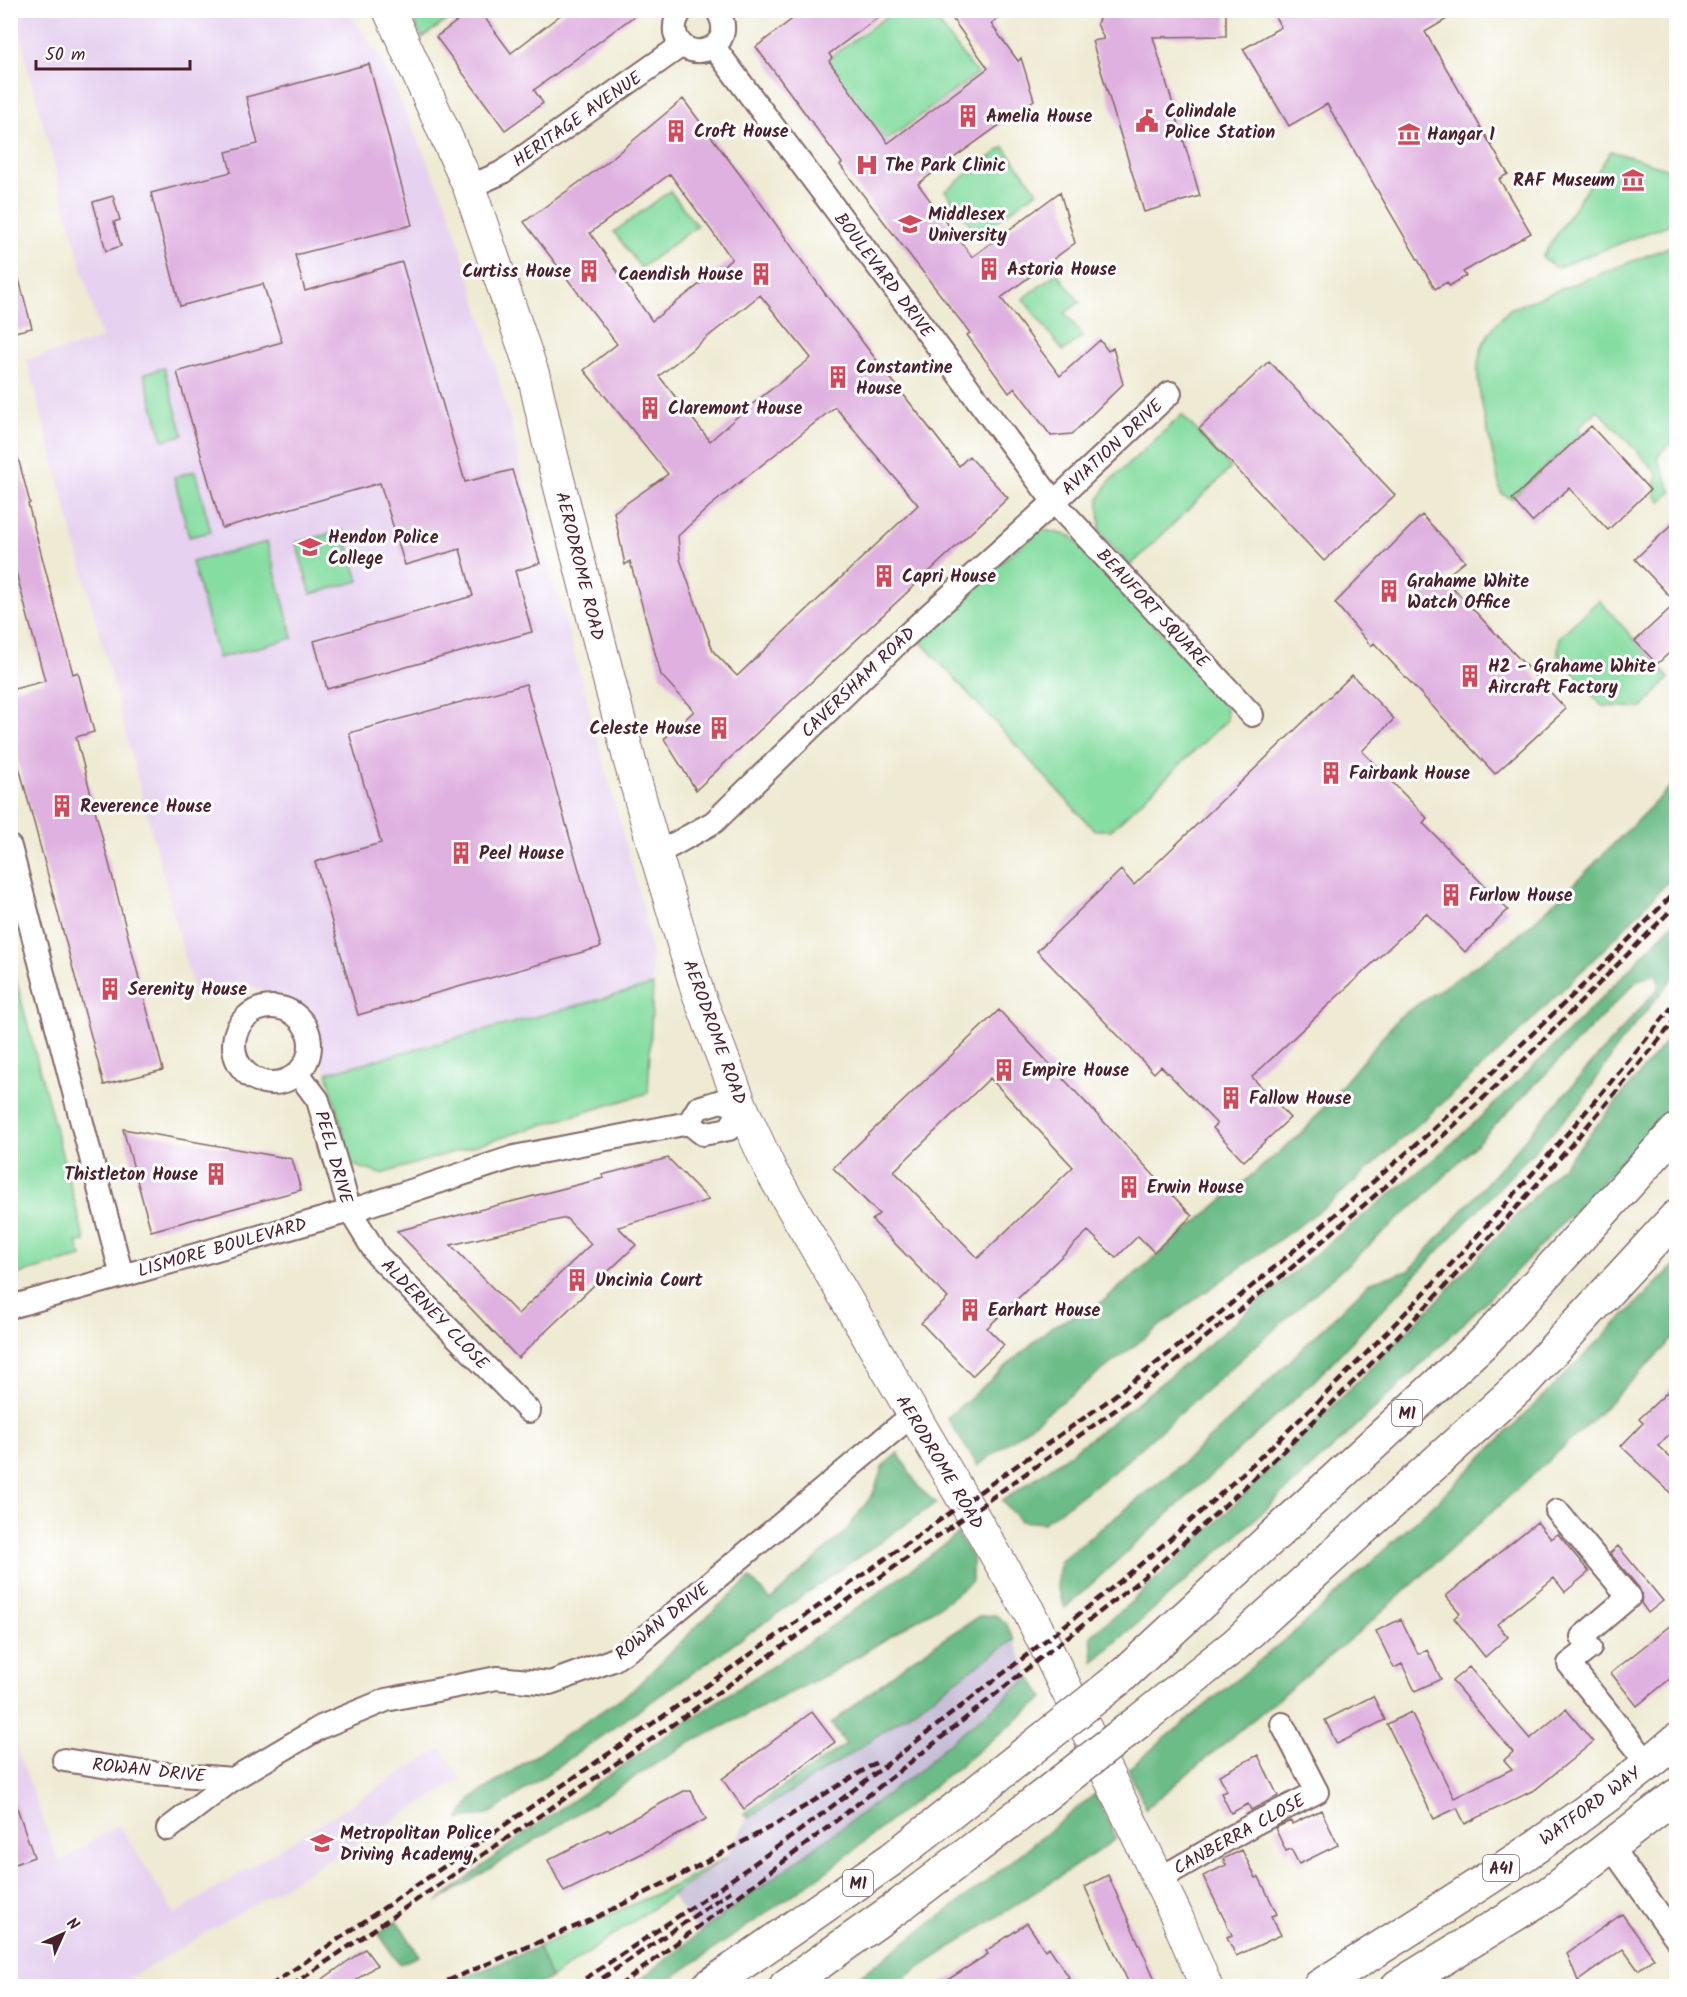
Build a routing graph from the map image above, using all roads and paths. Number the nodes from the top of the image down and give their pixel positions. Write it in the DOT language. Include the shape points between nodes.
graph roads {
  1 [pos="389,10"];
  2 [pos="682,10"];
  3 [pos="723,13"];
  4 [pos="682,45"];
  5 [pos="714,47"];
  6 [pos="469,187"];
  7 [pos="1170,393"];
  8 [pos="1054,502"];
  9 [pos="1252,715"];
  10 [pos="10,847"];
  11 [pos="655,851"];
  12 [pos="298,1073"];
  13 [pos="742,1108"];
  14 [pos="1677,1131"];
  15 [pos="350,1212"];
  16 [pos="1677,1217"];
  17 [pos="122,1276"];
  18 [pos="10,1307"];
  19 [pos="530,1411"];
  20 [pos="914,1416"];
  21 [pos="1557,1511"];
  22 [pos="1282,1725"];
  23 [pos="1677,1741"];
  24 [pos="64,1760"];
  25 [pos="1649,1764"];
  26 [pos="233,1779"];
  27 [pos="1677,1796"];
  28 [pos="168,1829"];
  29 [pos="1611,1847"];
  30 [pos="1159,1879"];
  31 [pos="1677,1938"];
  32 [pos="1418,1981"];
  33 [pos="709,1986"];
  34 [pos="786,1986"];
  35 [pos="1206,1986"];
  36 [pos="1320,1986"];
  1 -- 6 [label="street, AERODROME ROAD"];
  2 -- 4 [label="street" via="675,29"];
  3 -- 5 [label="street" via="723,34"];
  4 -- 5 [label="street" via="698,52"];
  4 -- 6 [label="street, HERITAGE AVENUE" via="501,173"];
  5 -- 8 [label="street, BOULEVARD DRIVE"];
  6 -- 11 [label="street, AERODROME ROAD" via="534,377"];
  7 -- 8 [label="street, AVIATION DRIVE"];
  8 -- 9 [label="street, BEAUFORT SQUARE"];
  8 -- 11 [label="street, CAVERSHAM ROAD" via="898,643 714,822"];
  10 -- 17 [label="street, LISMORE BOULEVARD"];
  11 -- 13 [label="street, AERODROME ROAD" via="698,993"];
  12 -- 15 [label="street, PEEL DRIVE" via="318,1100"];
  13 -- 15 [label="street, LISMORE BOULEVARD" via="721,1101 698,1108 689,1123 514,1157"];
  13 -- 20 [label="street, AERODROME ROAD" via="771,1171"];
  14 -- 33 [label="highway, M1, bridge" via="1487,1339 1121,1677 892,1859"];
  15 -- 17 [label="street, LISMORE BOULEVARD"];
  15 -- 19 [label="street, ALDERNEY CLOSE" via="377,1255"];
  16 -- 34 [label="highway, M1, bridge" via="1521,1385 1235,1645 899,1906"];
  17 -- 18 [label="street"];
  20 -- 26 [label="street, ROWAN DRIVE" via="613,1660 550,1683 497,1678 386,1700 321,1727"];
  20 -- 30 [label="street, AERODROME ROAD" via="1028,1610"];
  21 -- 25 [label="street" via="1629,1597 1582,1637 1590,1648 1569,1664"];
  22 -- 30 [label="street, CANBERRA CLOSE" via="1317,1792"];
  23 -- 25 [label="highway, WATFORD WAY / A41"];
  24 -- 26 [label="street, ROWAN DRIVE" via="141,1772"];
  25 -- 36 [label="highway, WATFORD WAY / A41" via="1561,1829"];
  26 -- 28 [label="street, ROWAN DRIVE"];
  27 -- 29 [label="highway, A41"];
  29 -- 31 [label="street"];
  29 -- 32 [label="highway, A41"];
  30 -- 35 [label="street, AERODROME ROAD"];
}
